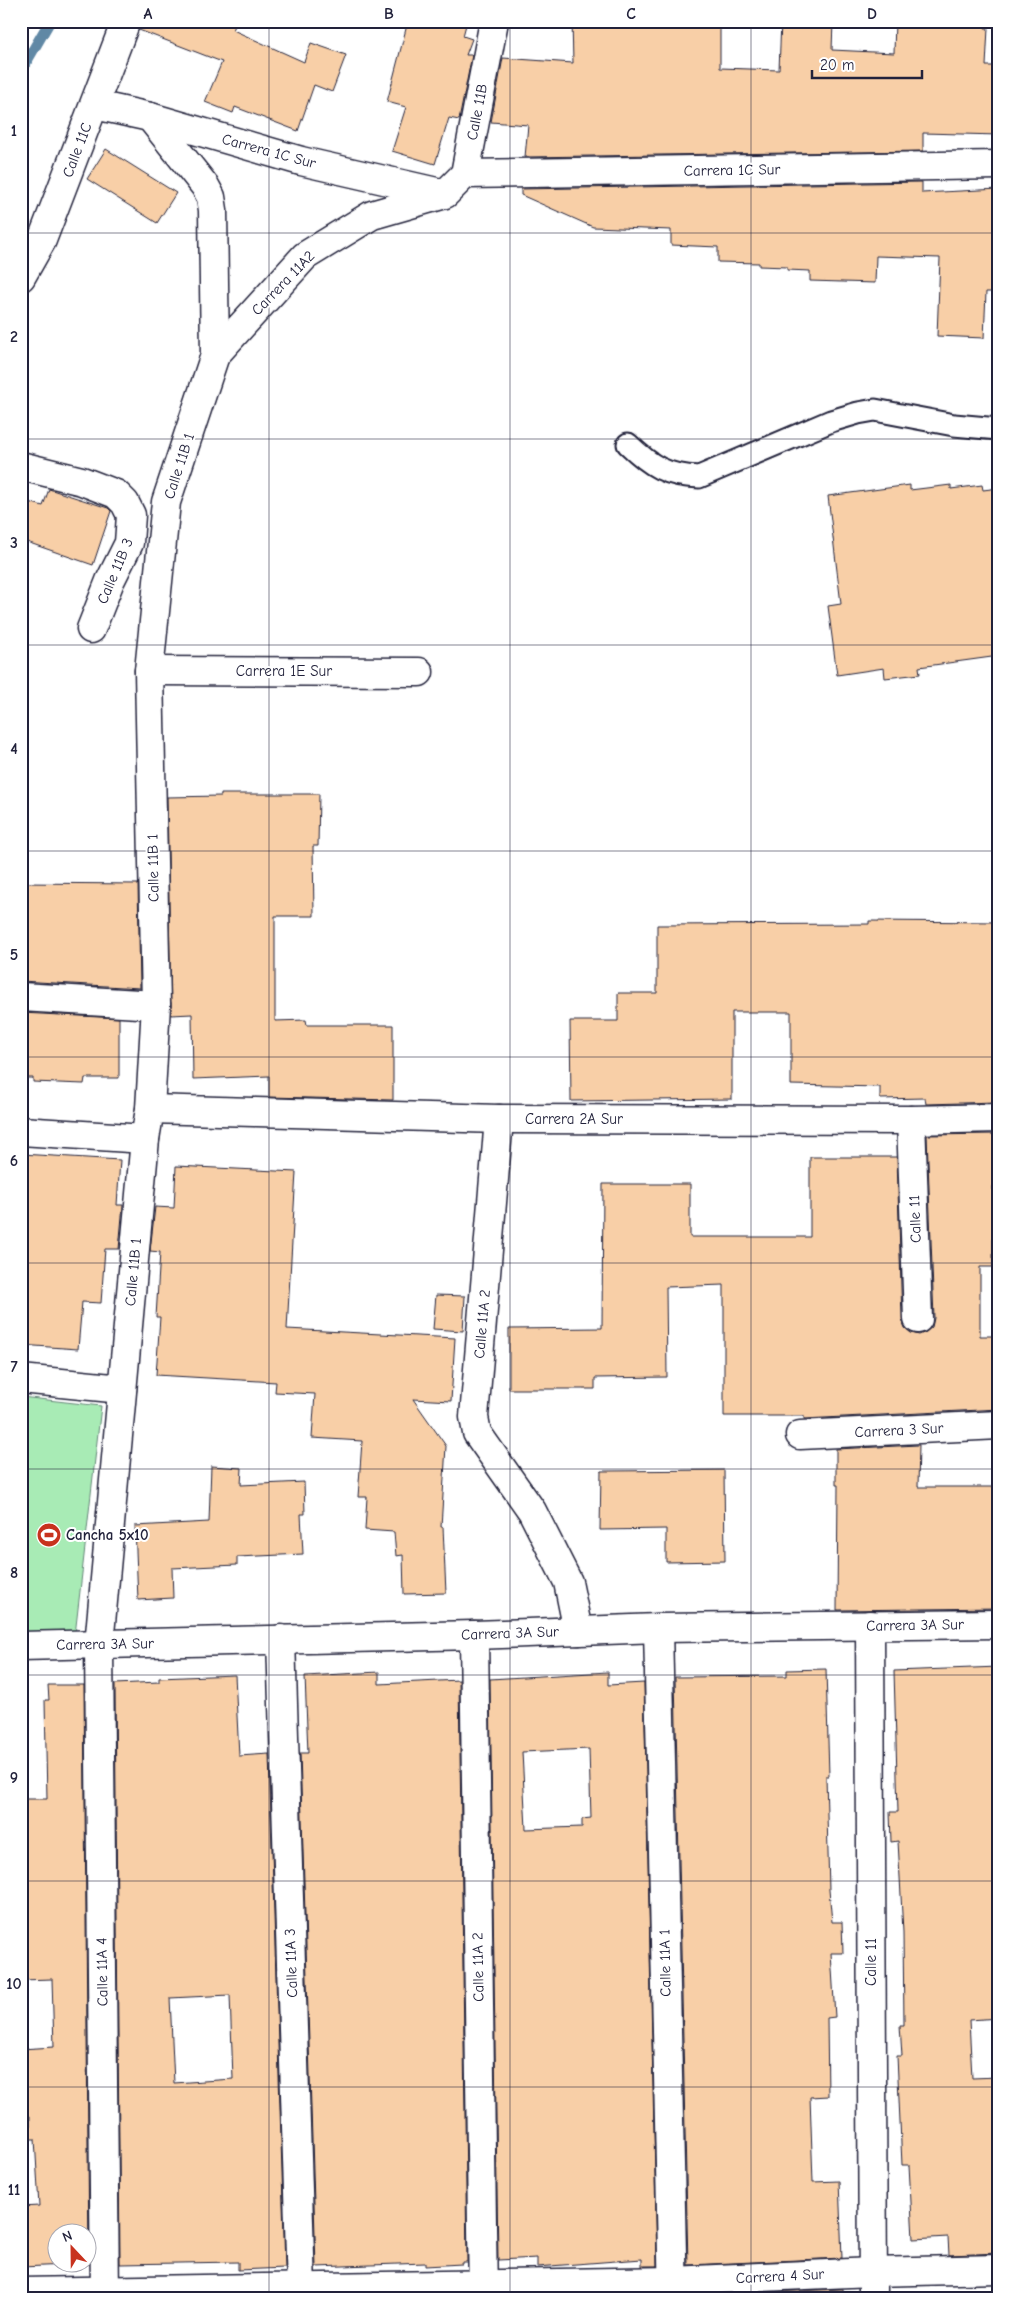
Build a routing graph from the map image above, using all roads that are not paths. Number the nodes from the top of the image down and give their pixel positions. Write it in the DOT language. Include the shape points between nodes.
graph roads {
  1 [pos="126,21"];
  2 [pos="494,21"];
  3 [pos="95,105"];
  4 [pos="150,118"];
  5 [pos="999,165"];
  6 [pos="465,174"];
  7 [pos="445,194"];
  8 [pos="21,276"];
  9 [pos="215,355"];
  10 [pos="999,429"];
  11 [pos="628,444"];
  12 [pos="21,466"];
  13 [pos="166,502"];
  14 [pos="126,503"];
  15 [pos="91,629"];
  16 [pos="149,671"];
  17 [pos="419,672"];
  18 [pos="21,997"];
  19 [pos="156,1005"];
  20 [pos="150,1109"];
  21 [pos="999,1118"];
  22 [pos="499,1119"];
  23 [pos="911,1120"];
  24 [pos="21,1131"];
  25 [pos="145,1139"];
  26 [pos="918,1319"];
  27 [pos="21,1379"];
  28 [pos="122,1389"];
  29 [pos="999,1425"];
  30 [pos="800,1435"];
  31 [pos="999,1624"];
  32 [pos="870,1625"];
  33 [pos="658,1628"];
  34 [pos="578,1631"];
  35 [pos="474,1635"];
  36 [pos="281,1639"];
  37 [pos="99,1645"];
  38 [pos="21,1646"];
  39 [pos="999,2269"];
  40 [pos="872,2272"];
  41 [pos="673,2290"];
  42 [pos="483,2291"];
  43 [pos="21,2292"];
  44 [pos="292,2292"];
  45 [pos="105,2295"];
  46 [pos="873,2299"];
  1 -- 3 [label="street, Calle 11C"];
  2 -- 6 [label="street, Calle 11B"];
  3 -- 4 [label="street, Carrera 1C Sur"];
  3 -- 8 [label="street, Calle 11C" via="42,240"];
  4 -- 7 [label="street, Carrera 1C Sur" via="301,161"];
  4 -- 9 [label="street, Calle 11B 1" via="211,197"];
  5 -- 6 [label="street, Carrera 1C Sur"];
  6 -- 7 [label="street"];
  7 -- 9 [label="street, Carrera 11A2" via="372,214 305,256"];
  9 -- 13 [label="street, Calle 11B 1"];
  10 -- 11 [label="lane" via="954,425 875,410 858,412 699,477 677,476 647,462"];
  12 -- 14 [label="street" via="82,481 116,494"];
  13 -- 14 [label="street"];
  13 -- 16 [label="street, Calle 11B 1"];
  14 -- 15 [label="street, Calle 11B 3" via="131,515 129,543"];
  16 -- 17 [label="street, Carrera 1E Sur"];
  16 -- 19 [label="street, Calle 11B 1"];
  18 -- 19 [label="street"];
  19 -- 20 [label="street, Calle 11B 1"];
  20 -- 22 [label="street, Carrera 2A Sur"];
  20 -- 25 [label="street, Calle 11B 1"];
  21 -- 23 [label="street, Carrera 2A Sur"];
  22 -- 23 [label="street, Carrera 2A Sur"];
  22 -- 34 [label="street, Calle 11A 2" via="474,1417 477,1433 532,1511 568,1582"];
  23 -- 26 [label="street, Calle 11"];
  24 -- 25 [label="street"];
  25 -- 28 [label="street, Calle 11B 1"];
  27 -- 28 [label="street"];
  28 -- 37 [label="street, Calle 11B 1"];
  29 -- 30 [label="street, Carrera 3 Sur"];
  31 -- 32 [label="street, Carrera 3A Sur"];
  32 -- 33 [label="street, Carrera 3A Sur"];
  32 -- 40 [label="street, Calle 11"];
  33 -- 34 [label="street, Carrera 3A Sur"];
  33 -- 41 [label="street, Calle 11A 1"];
  34 -- 35 [label="street, Carrera 3A Sur"];
  35 -- 36 [label="street, Carrera 3A Sur"];
  35 -- 42 [label="street, Calle 11A 2"];
  36 -- 37 [label="street, Carrera 3A Sur"];
  36 -- 44 [label="street, Calle 11A 3"];
  37 -- 38 [label="street, Carrera 3A Sur"];
  37 -- 45 [label="street, Calle 11A 4"];
  39 -- 40 [label="street, Carrera 4 Sur"];
  40 -- 41 [label="street, Carrera 4 Sur"];
  40 -- 46 [label="street, Calle 11"];
  41 -- 42 [label="street, Carrera 4 Sur"];
  42 -- 44 [label="street, Carrera 4 Sur"];
  43 -- 45 [label="street, Carrera 4 Sur"];
  44 -- 45 [label="street, Carrera 4 Sur"];
}
